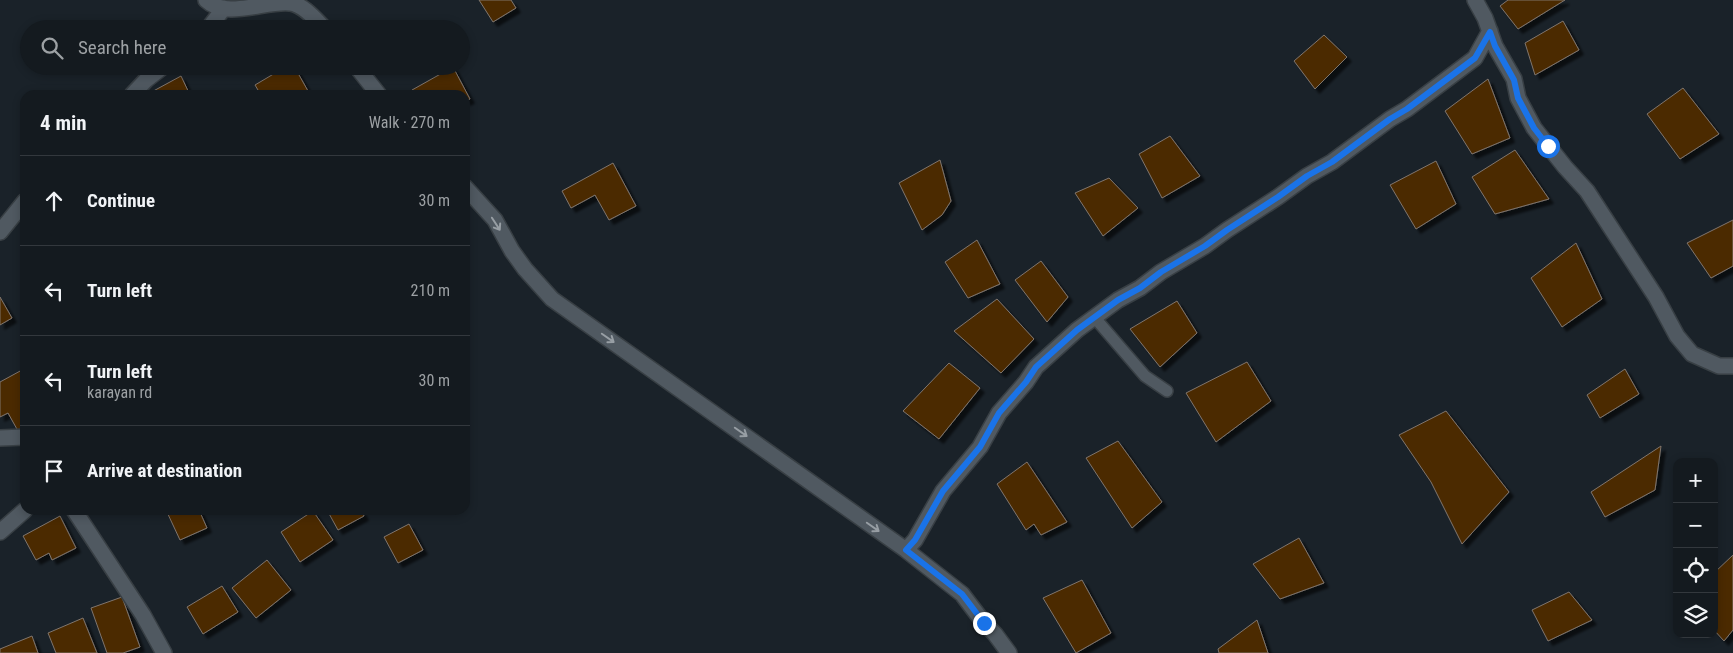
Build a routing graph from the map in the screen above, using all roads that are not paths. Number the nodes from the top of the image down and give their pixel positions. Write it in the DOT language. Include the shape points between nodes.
graph roads {
  1 [pos="206,0"];
  2 [pos="1475,0"];
  3 [pos="307,5"];
  4 [pos="224,8"];
  5 [pos="215,20"];
  6 [pos="318,20"];
  7 [pos="1490,32"];
  8 [pos="152,75"];
  9 [pos="363,75"];
  10 [pos="137,90"];
  11 [pos="375,90"];
  12 [pos="470,200"];
  13 [pos="20,207"];
  14 [pos="0,232"];
  15 [pos="1095,318"];
  16 [pos="1733,366"];
  17 [pos="1167,391"];
  18 [pos="20,436"];
  19 [pos="0,438"];
  20 [pos="20,514"];
  21 [pos="77,515"];
  22 [pos="0,532"];
  23 [pos="910,545"];
  24 [pos="164,653"];
  25 [pos="1009,653"];
  1 -- 4 [label="street"];
  2 -- 7 [label="street"];
  3 -- 4 [label="street" via="292,3"];
  3 -- 6 [label="street"];
  4 -- 5 [label="street"];
  7 -- 15 [label="street" via="1475,58 1407,109"];
  7 -- 16 [label="street" via="1534,128 1587,191 1656,297 1677,336 1692,354 1719,366"];
  8 -- 10 [label="street"];
  9 -- 11 [label="street"];
  12 -- 23 [label="street, one-way" via="495,220 512,251 552,299"];
  13 -- 14 [label="street"];
  15 -- 17 [label="lane" via="1145,376"];
  15 -- 23 [label="street" via="1036,367 999,413 980,447 943,491"];
  18 -- 19 [label="street"];
  20 -- 22 [label="street"];
  21 -- 24 [label="street"];
  23 -- 25 [label="street" via="962,594"];
}
